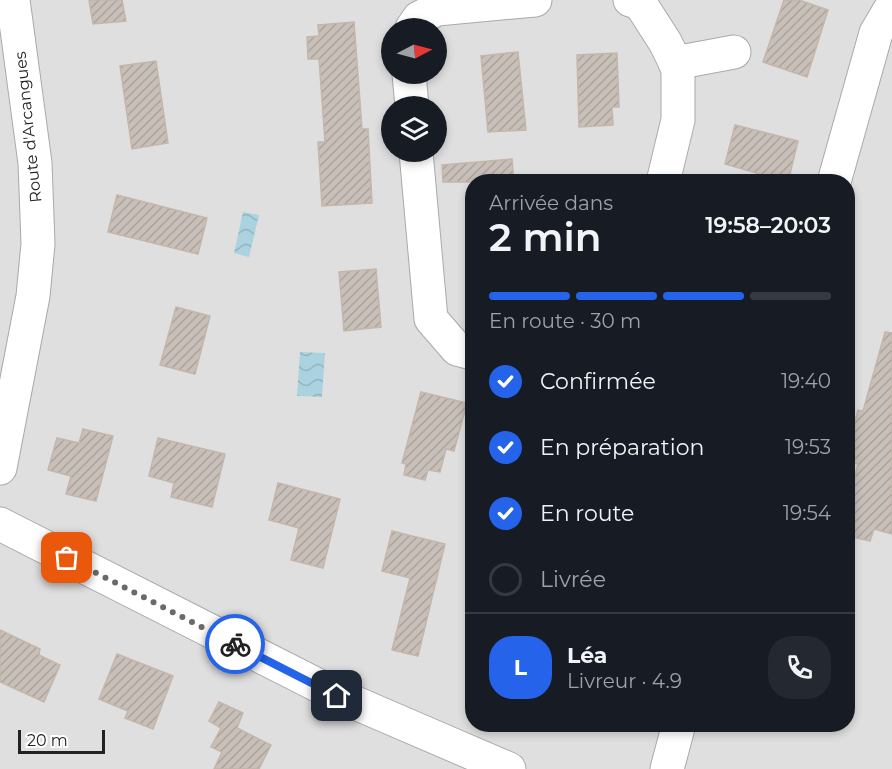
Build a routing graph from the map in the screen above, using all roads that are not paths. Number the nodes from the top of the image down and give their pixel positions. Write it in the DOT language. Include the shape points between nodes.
graph roads {
  1 [pos="14,0"];
  2 [pos="535,0"];
  3 [pos="638,1"];
  4 [pos="892,6"];
  5 [pos="414,15"];
  6 [pos="734,52"];
  7 [pos="675,63"];
  8 [pos="417,162"];
  9 [pos="665,174"];
  10 [pos="836,174"];
  11 [pos="465,352"];
  12 [pos="0,468"];
  13 [pos="0,524"];
  14 [pos="677,732"];
  15 [pos="509,769"];
  16 [pos="667,769"];
  1 -- 12 [label="street, Route d'Arcangues" via="35,163 39,244 33,296"];
  2 -- 5 [label="street" via="437,9"];
  3 -- 7 [label="street"];
  4 -- 10 [label="street" via="876,33"];
  6 -- 7 [label="street"];
  7 -- 9 [label="street" via="678,120"];
  8 -- 11 [label="street" via="431,319 457,350"];
  13 -- 15 [label="street" via="337,696"];
  14 -- 16 [label="street"];
}
